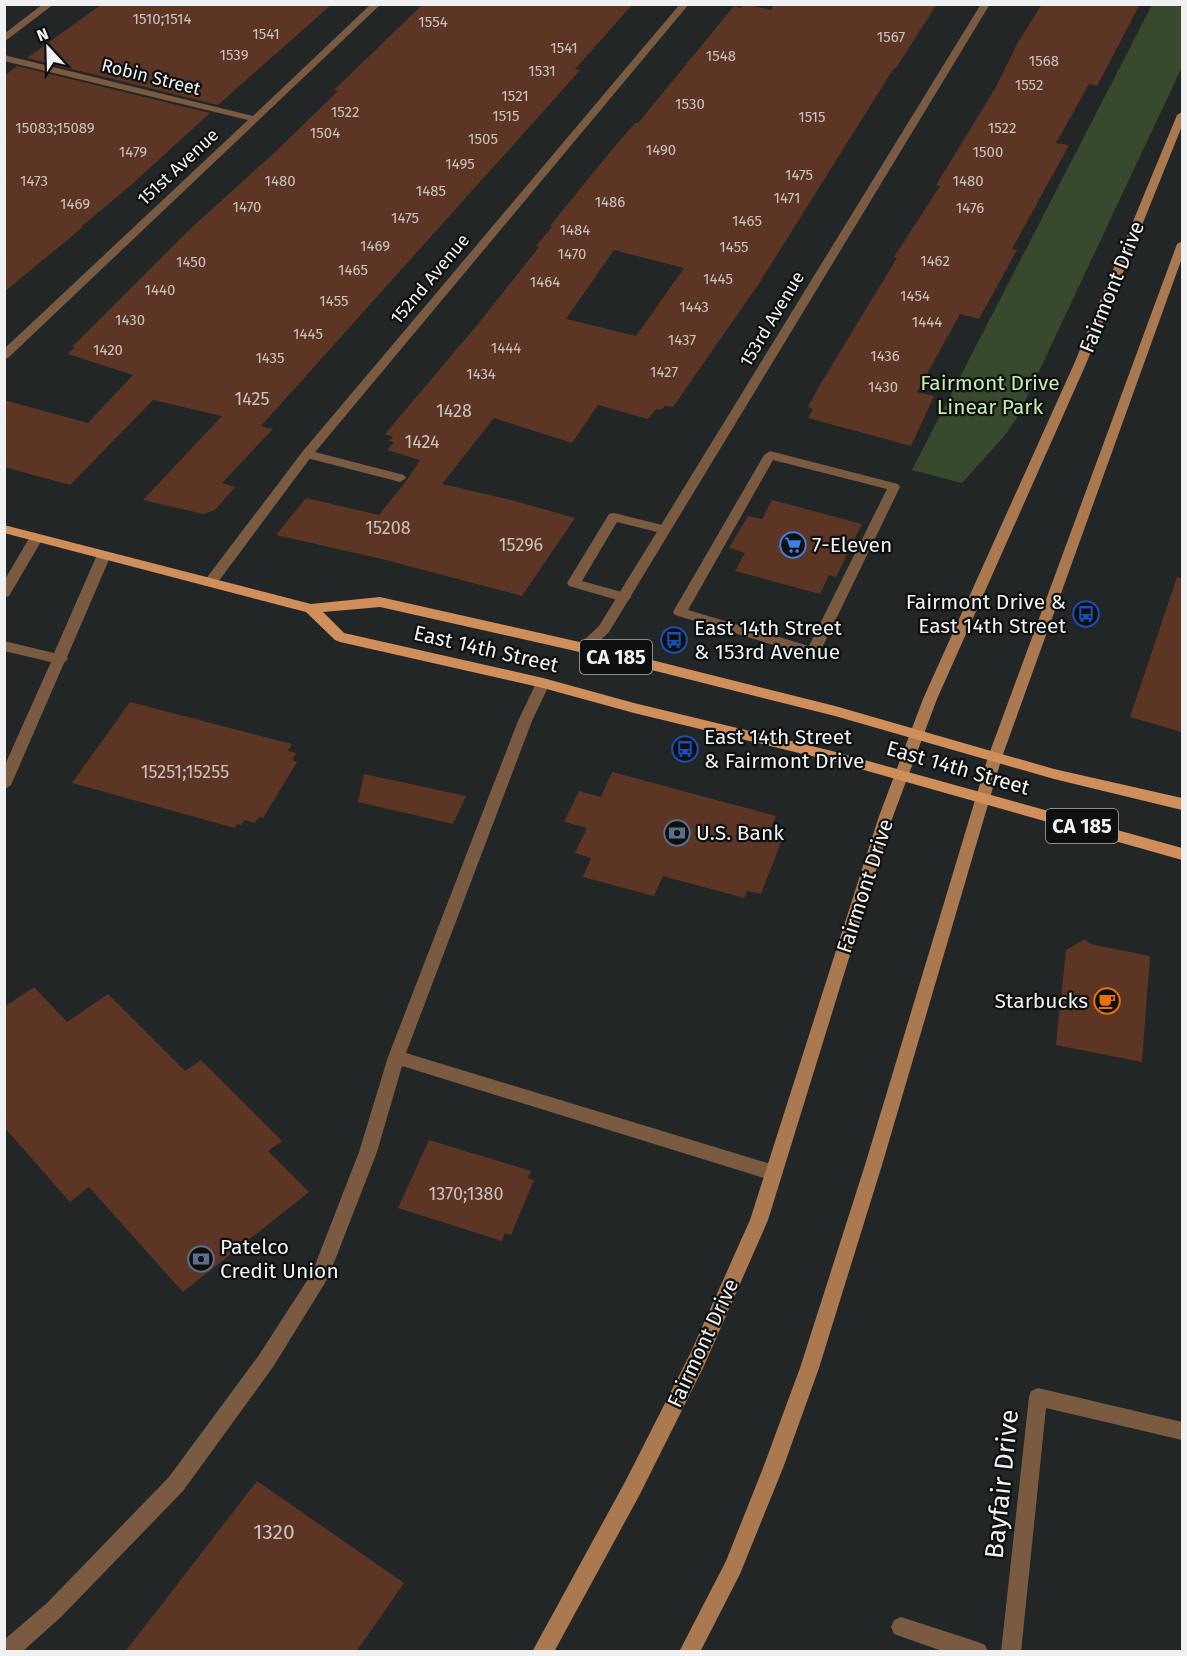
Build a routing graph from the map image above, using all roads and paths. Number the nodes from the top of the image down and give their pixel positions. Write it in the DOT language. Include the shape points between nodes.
graph roads {
  1 [pos="50,4"];
  2 [pos="377,4"];
  3 [pos="685,4"];
  4 [pos="986,4"];
  5 [pos="4,39"];
  6 [pos="4,58"];
  7 [pos="1182,115"];
  8 [pos="254,119"];
  9 [pos="1182,244"];
  10 [pos="10,343"];
  11 [pos="4,356"];
  12 [pos="307,454"];
  13 [pos="400,478"];
  14 [pos="4,529"];
  15 [pos="665,530"];
  16 [pos="36,538"];
  17 [pos="104,555"];
  18 [pos="210,583"];
  19 [pos="4,593"];
  20 [pos="624,597"];
  21 [pos="311,609"];
  22 [pos="761,638"];
  23 [pos="4,646"];
  24 [pos="584,648"];
  25 [pos="61,658"];
  26 [pos="543,683"];
  27 [pos="917,735"];
  28 [pos="995,757"];
  29 [pos="902,774"];
  30 [pos="4,785"];
  31 [pos="982,797"];
  32 [pos="1182,804"];
  33 [pos="1182,854"];
  34 [pos="396,1057"];
  35 [pos="774,1173"];
  36 [pos="1182,1431"];
  37 [pos="901,1627"];
  38 [pos="6,1652"];
  39 [pos="542,1652"];
  40 [pos="689,1652"];
  41 [pos="978,1652"];
  42 [pos="1011,1652"];
  1 -- 5 [label="street"];
  2 -- 8 [label="street, 151st Avenue"];
  3 -- 12 [label="street, 152nd Avenue"];
  4 -- 15 [label="street, 153rd Avenue"];
  6 -- 8 [label="street, Robin Street"];
  7 -- 27 [label="main road, Fairmont Drive" via="1080,364"];
  8 -- 10 [label="street, 151st Avenue"];
  9 -- 28 [label="main road"];
  10 -- 11 [label="street, 151st Avenue"];
  12 -- 13 [label="street"];
  12 -- 18 [label="street, 152nd Avenue"];
  14 -- 16 [label="main road, East 14th Street / CA 185"];
  15 -- 20 [label="street, 153rd Avenue"];
  15 -- 20 [label="street" via="614,517 574,583"];
  16 -- 17 [label="main road, East 14th Street / CA 185"];
  16 -- 19 [label="street"];
  17 -- 18 [label="main road, East 14th Street / CA 185"];
  17 -- 25 [label="street"];
  18 -- 21 [label="main road, East 14th Street / CA 185"];
  20 -- 24 [label="street, 153rd Avenue" via="604,629"];
  21 -- 24 [label="main road, East 14th Street / CA 185" via="380,602"];
  21 -- 26 [label="main road, East 14th Street / CA 185" via="340,638"];
  22 -- 22 [label="street" via="813,652 894,487 770,455 680,612"];
  23 -- 25 [label="street"];
  24 -- 27 [label="main road, East 14th Street / CA 185"];
  25 -- 30 [label="street"];
  26 -- 29 [label="main road, East 14th Street / CA 185"];
  26 -- 34 [label="street"];
  27 -- 28 [label="main road, East 14th Street / CA 185"];
  27 -- 29 [label="main road, Fairmont Drive"];
  28 -- 31 [label="main road"];
  28 -- 32 [label="main road, East 14th Street / CA 185"];
  29 -- 31 [label="main road, East 14th Street / CA 185"];
  29 -- 35 [label="main road, Fairmont Drive"];
  31 -- 33 [label="main road, East 14th Street / CA 185"];
  31 -- 40 [label="main road" via="854,1236 800,1398 732,1569"];
  34 -- 35 [label="street"];
  34 -- 38 [label="street" via="368,1152 319,1278 266,1361 176,1484 54,1610"];
  35 -- 39 [label="main road, Fairmont Drive" via="759,1220 697,1360 632,1489"];
  36 -- 42 [label="street, Bayfair Drive" via="1038,1397"];
  37 -- 41 [label="street"];
}
